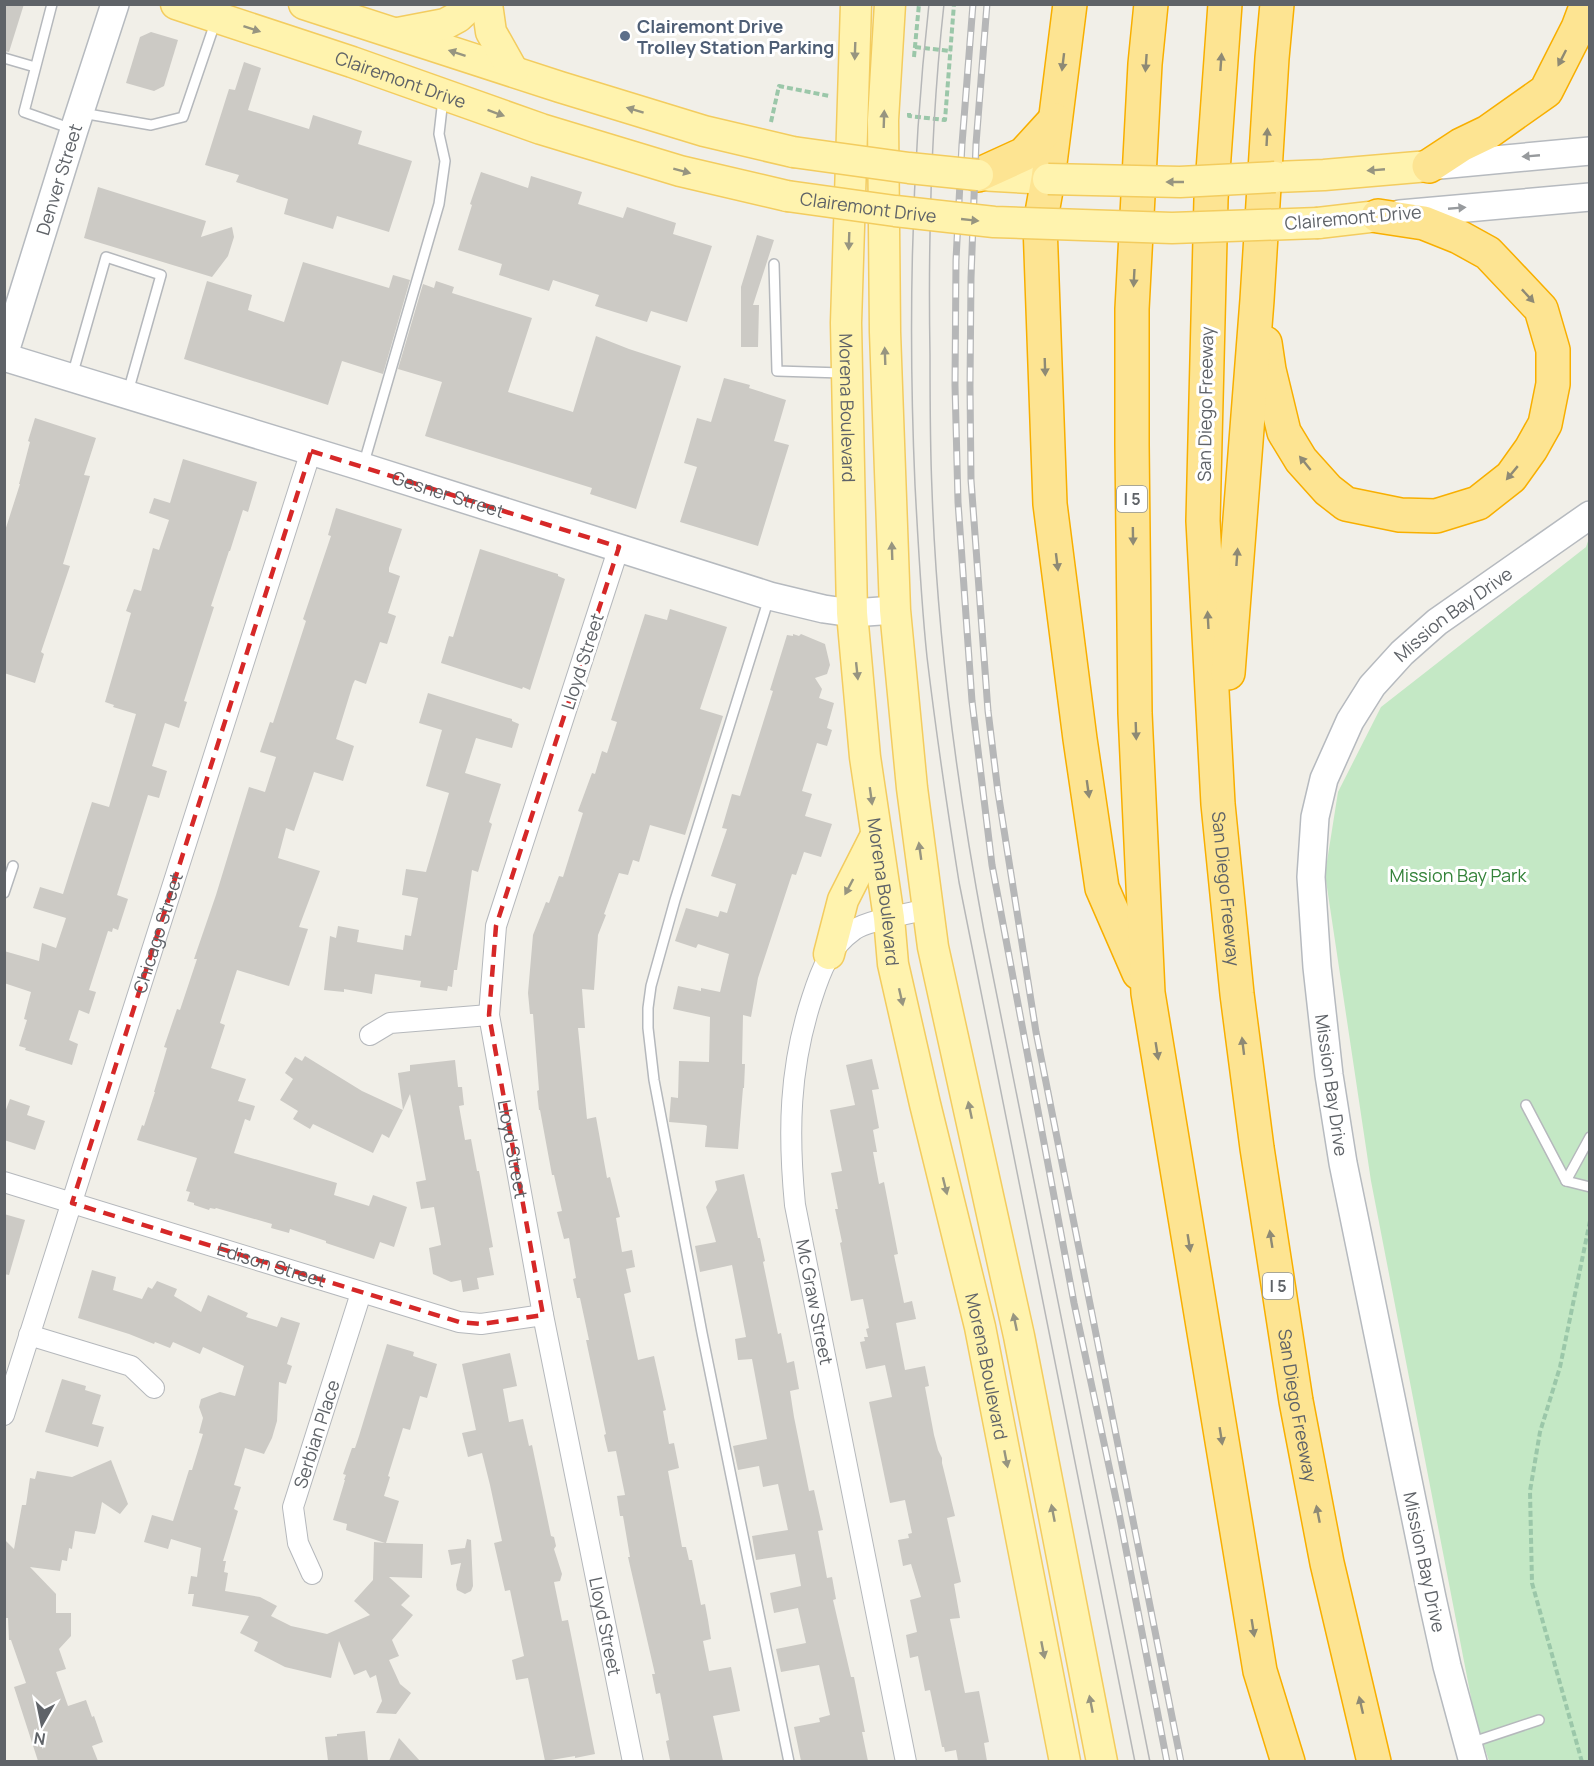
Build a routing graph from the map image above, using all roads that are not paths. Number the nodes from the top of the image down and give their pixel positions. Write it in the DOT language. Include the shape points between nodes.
graph roads {
  1 [pos="52,4"];
  2 [pos="115,4"];
  3 [pos="176,4"];
  4 [pos="304,4"];
  5 [pos="472,4"];
  6 [pos="487,4"];
  7 [pos="856,4"];
  8 [pos="890,4"];
  9 [pos="1070,4"];
  10 [pos="1151,4"];
  11 [pos="1225,4"];
  12 [pos="1277,4"];
  13 [pos="1283,4"];
  14 [pos="1587,4"];
  15 [pos="216,17"];
  16 [pos="395,34"];
  17 [pos="4,58"];
  18 [pos="1272,58"];
  19 [pos="35,67"];
  20 [pos="513,71"];
  21 [pos="444,94"];
  22 [pos="1055,120"];
  23 [pos="77,121"];
  24 [pos="1590,151"];
  25 [pos="1429,166"];
  26 [pos="978,175"];
  27 [pos="1048,178"];
  28 [pos="1590,197"];
  29 [pos="1378,216"];
  30 [pos="1040,224"];
  31 [pos="774,264"];
  32 [pos="1257,300"];
  33 [pos="4,356"];
  34 [pos="847,373"];
  35 [pos="71,377"];
  36 [pos="127,394"];
  37 [pos="310,451"];
  38 [pos="363,467"];
  39 [pos="1590,514"];
  40 [pos="618,547"];
  41 [pos="770,596"];
  42 [pos="895,609"];
  43 [pos="852,613"];
  44 [pos="1218,804"];
  45 [pos="876,835"];
  46 [pos="13,866"];
  47 [pos="4,893"];
  48 [pos="928,909"];
  49 [pos="889,918"];
  50 [pos="829,954"];
  51 [pos="1148,993"];
  52 [pos="489,1015"];
  53 [pos="370,1035"];
  54 [pos="1526,1106"];
  55 [pos="1590,1137"];
  56 [pos="1566,1181"];
  57 [pos="4,1182"];
  58 [pos="1590,1187"];
  59 [pos="72,1203"];
  60 [pos="361,1293"];
  61 [pos="543,1315"];
  62 [pos="29,1335"];
  63 [pos="154,1388"];
  64 [pos="4,1415"];
  65 [pos="312,1574"];
  66 [pos="1539,1720"];
  67 [pos="1470,1753"];
  68 [pos="633,1761"];
  69 [pos="789,1761"];
  70 [pos="906,1761"];
  71 [pos="1065,1761"];
  72 [pos="1102,1761"];
  73 [pos="1288,1761"];
  74 [pos="1374,1761"];
  1 -- 19 [label="lane"];
  2 -- 23 [label="main road, Denver Street"];
  3 -- 15 [label="main road, Clairemont Drive"];
  4 -- 16 [label="main road"];
  5 -- 16 [label="main road" via="445,24"];
  6 -- 20 [label="main road" via="490,32"];
  7 -- 34 [label="main road, Morena Boulevard, one-way"];
  42 -- 8 [label="main road, Morena Boulevard, one-way" via="885,332 883,120"];
  9 -- 22 [label="highway, one-way"];
  10 -- 51 [label="highway, I 5, one-way" via="1132,309 1135,713"];
  44 -- 11 [label="highway, San Diego Freeway / I 5, one-way" via="1203,521 1211,199"];
  12 -- 18 [label="highway"];
  13 -- 18 [label="highway"];
  14 -- 25 [label="highway, one-way" via="1546,91 1488,132"];
  15 -- 21 [label="main road, Clairemont Drive, one-way"];
  15 -- 23 [label="lane" via="183,117 151,124"];
  20 -- 16 [label="main road, one-way"];
  17 -- 19 [label="lane"];
  32 -- 18 [label="highway, one-way"];
  19 -- 23 [label="lane" via="24,112"];
  26 -- 20 [label="main road, one-way, bridge" via="793,152 704,131"];
  21 -- 30 [label="main road, Clairemont Drive, one-way, bridge" via="541,129 669,167 787,196 972,220"];
  21 -- 38 [label="lane" via="439,134 445,161 440,204"];
  22 -- 26 [label="highway" via="1024,154"];
  22 -- 27 [label="highway"];
  23 -- 33 [label="main road, Denver Street"];
  24 -- 25 [label="main road, one-way"];
  25 -- 27 [label="main road, one-way, bridge" via="1180,182"];
  26 -- 27 [label="main road"];
  27 -- 30 [label="highway"];
  29 -- 28 [label="main road, Clairemont Drive, one-way"];
  29 -- 30 [label="main road, Clairemont Drive, bridge" via="1318,223 1172,228"];
  29 -- 32 [label="highway, one-way" via="1424,224 1488,253 1540,309 1553,350 1553,384 1545,424 1510,477 1478,504 1436,516 1400,516 1346,504 1328,490 1301,460 1284,432"];
  30 -- 51 [label="highway, one-way" via="1050,504 1080,739 1102,888"];
  31 -- 34 [label="lane" via="777,371"];
  44 -- 32 [label="highway, one-way"];
  33 -- 35 [label="main road, Gesner Street"];
  34 -- 43 [label="main road, Morena Boulevard"];
  35 -- 36 [label="main road, Gesner Street"];
  35 -- 36 [label="lane" via="106,257 161,275"];
  36 -- 37 [label="main road, Gesner Street"];
  37 -- 38 [label="main road, Gesner Street"];
  37 -- 59 [label="street, Chicago Street"];
  38 -- 40 [label="main road, Gesner Street"];
  39 -- 67 [label="main road, Mission Bay Drive" via="1437,622 1372,686 1350,721 1324,779 1315,817 1311,877 1317,967 1343,1163 1432,1599"];
  40 -- 41 [label="main road, Gesner Street"];
  40 -- 52 [label="street, Lloyd Street" via="496,926"];
  41 -- 43 [label="main road, Gesner Street"];
  41 -- 69 [label="lane" via="675,900 651,986 648,1028 654,1080 702,1333"];
  42 -- 43 [label="main road, Gesner Street"];
  48 -- 42 [label="main road, Morena Boulevard, one-way"];
  43 -- 45 [label="main road, Morena Boulevard, one-way"];
  74 -- 44 [label="highway, San Diego Freeway / I 5, one-way" via="1327,1563 1296,1401 1252,1113"];
  45 -- 49 [label="main road, Morena Boulevard"];
  45 -- 50 [label="main road, one-way" via="843,900"];
  46 -- 47 [label="lane"];
  48 -- 49 [label="street, Mc Graw Street"];
  72 -- 48 [label="main road, Morena Boulevard, one-way" via="1019,1336 933,947"];
  49 -- 50 [label="street, Mc Graw Street" via="855,928"];
  49 -- 71 [label="main road, Morena Boulevard, one-way" via="904,1010 980,1327"];
  50 -- 70 [label="street, Mc Graw Street" via="804,1022 794,1071 791,1123 795,1205"];
  51 -- 73 [label="highway, I 5, one-way" via="1260,1671"];
  52 -- 53 [label="street" via="390,1023"];
  52 -- 61 [label="street, Lloyd Street"];
  54 -- 56 [label="lane"];
  55 -- 56 [label="lane"];
  56 -- 58 [label="lane"];
  57 -- 59 [label="street, Edison Street"];
  59 -- 60 [label="street, Edison Street"];
  59 -- 62 [label="street, Chicago Street"];
  60 -- 61 [label="street, Edison Street" via="459,1323 482,1324"];
  60 -- 65 [label="street, Serbian Place" via="293,1507 298,1544"];
  61 -- 68 [label="street, Lloyd Street"];
  62 -- 63 [label="street" via="131,1366"];
  62 -- 64 [label="street, Chicago Street"];
  66 -- 67 [label="lane"];
}
